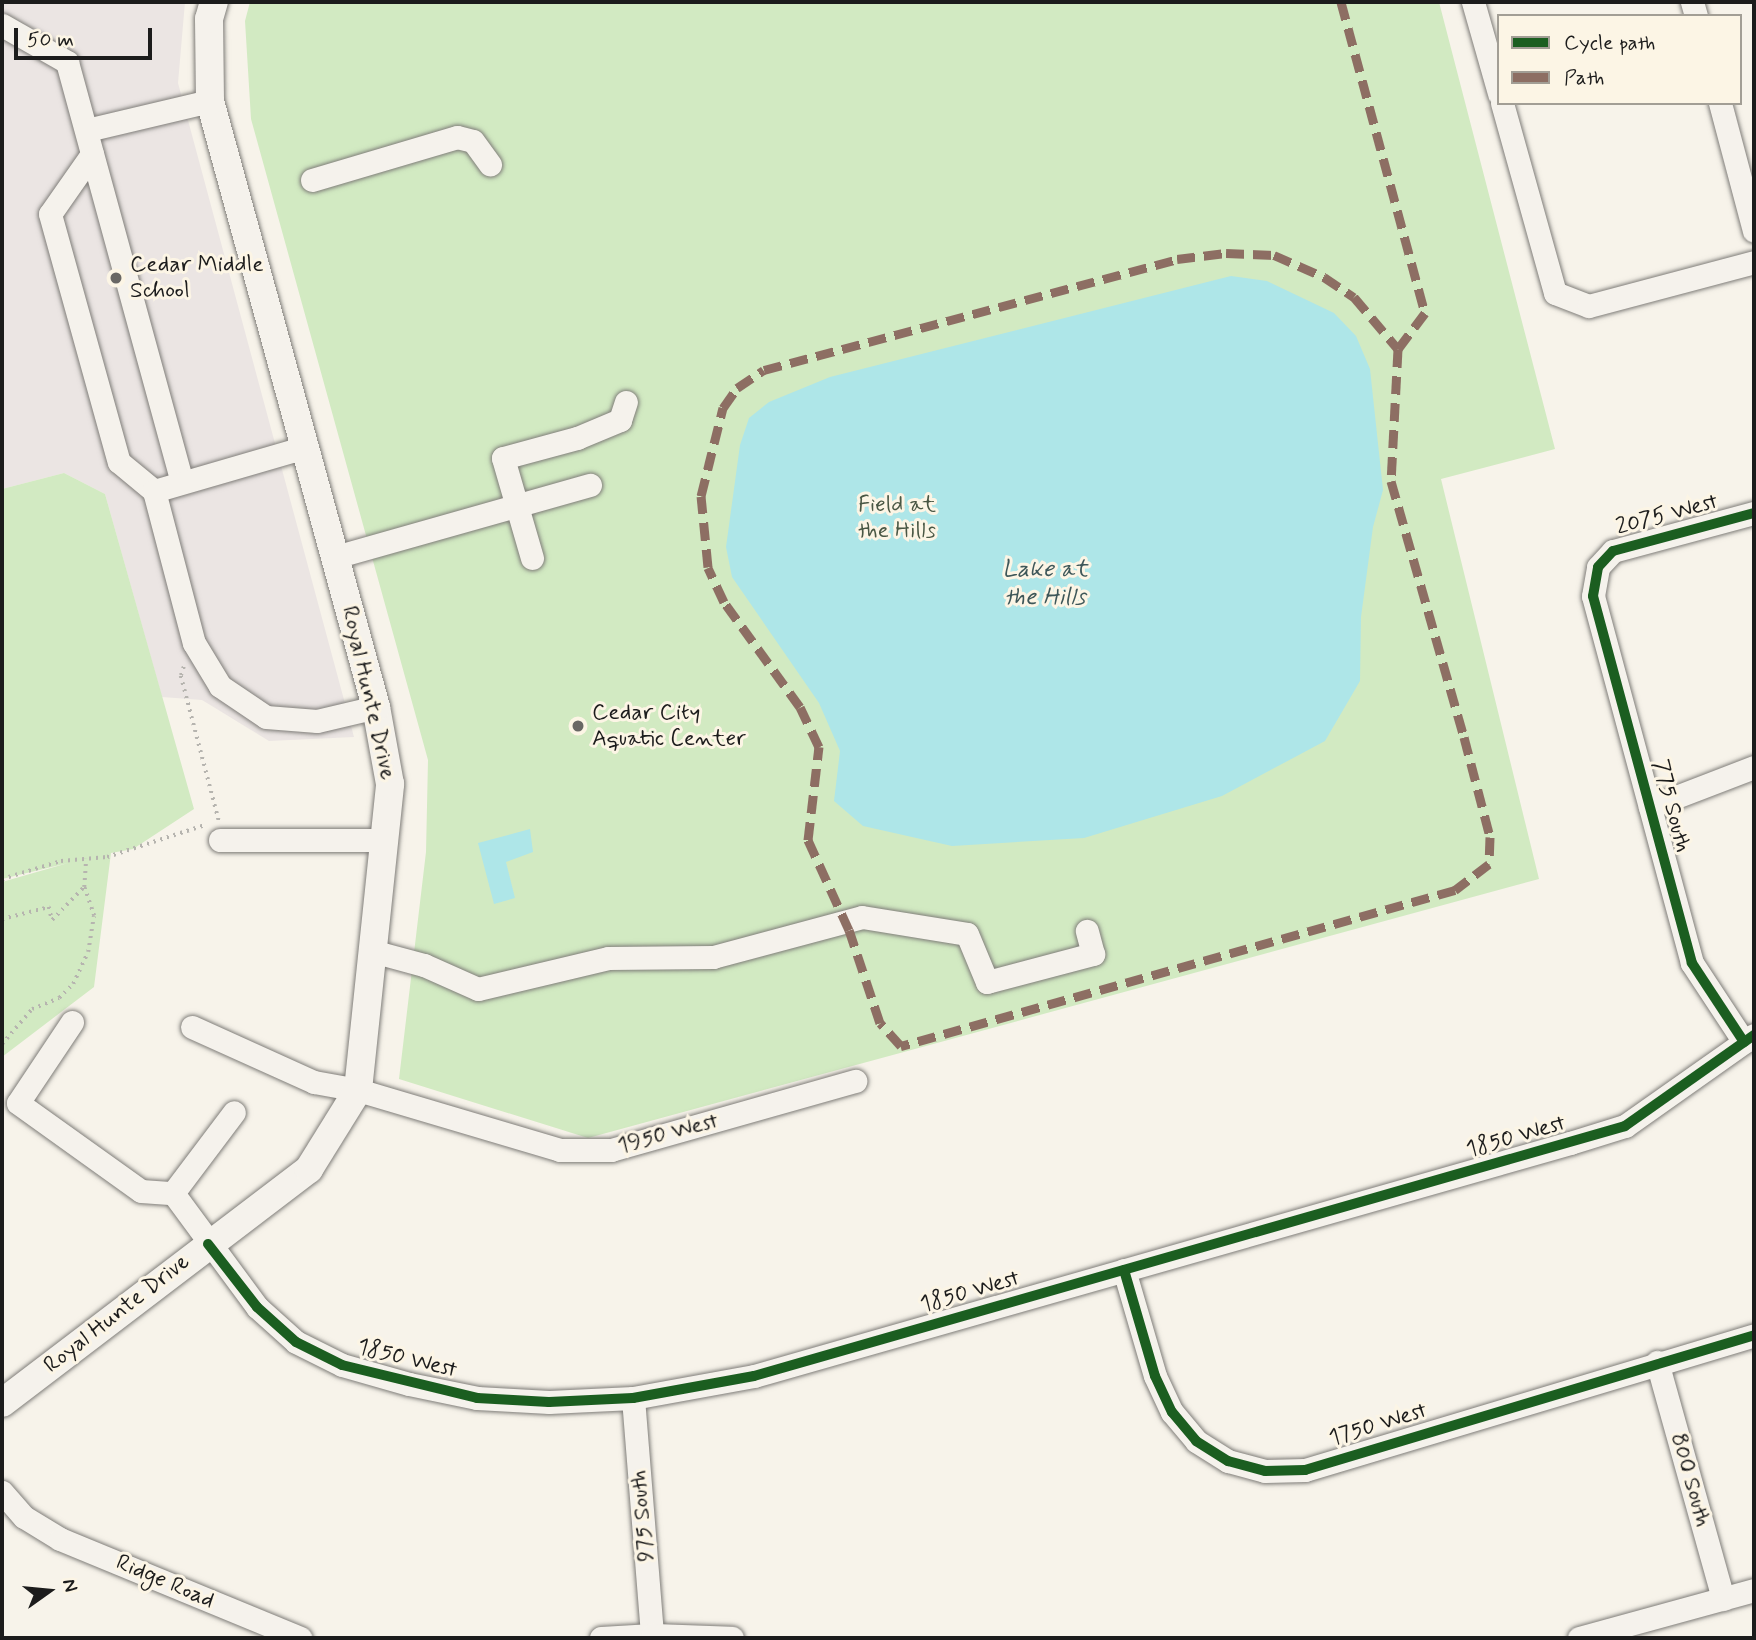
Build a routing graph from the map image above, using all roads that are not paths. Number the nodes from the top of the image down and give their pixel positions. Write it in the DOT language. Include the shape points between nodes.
graph roads {
  1 [pos="214,2"];
  2 [pos="1473,2"];
  3 [pos="2,25"];
  4 [pos="1497,86"];
  5 [pos="210,100"];
  6 [pos="1503,105"];
  7 [pos="1721,105"];
  8 [pos="87,130"];
  9 [pos="92,154"];
  10 [pos="490,164"];
  11 [pos="312,180"];
  12 [pos="1754,231"];
  13 [pos="1754,262"];
  14 [pos="626,402"];
  15 [pos="305,447"];
  16 [pos="183,481"];
  17 [pos="590,485"];
  18 [pos="154,491"];
  19 [pos="516,503"];
  20 [pos="1754,513"];
  21 [pos="335,557"];
  22 [pos="532,558"];
  23 [pos="1598,567"];
  24 [pos="376,707"];
  25 [pos="1754,767"];
  26 [pos="1650,807"];
  27 [pos="220,840"];
  28 [pos="384,840"];
  29 [pos="1087,931"];
  30 [pos="372,951"];
  31 [pos="72,1022"];
  32 [pos="192,1027"];
  33 [pos="1749,1039"];
  34 [pos="855,1081"];
  35 [pos="358,1090"];
  36 [pos="234,1112"];
  37 [pos="173,1193"];
  38 [pos="208,1244"];
  39 [pos="1125,1270"];
  40 [pos="1754,1335"];
  41 [pos="1657,1362"];
  42 [pos="634,1398"];
  43 [pos="2,1404"];
  44 [pos="2,1492"];
  45 [pos="1754,1590"];
  46 [pos="1723,1599"];
  47 [pos="652,1635"];
  48 [pos="300,1638"];
  49 [pos="601,1638"];
  50 [pos="732,1638"];
  51 [pos="1579,1638"];
  1 -- 5 [label="main road, Royal Hunte Drive" via="209,19"];
  2 -- 4 [label="street"];
  3 -- 8 [label="street" via="67,62"];
  5 -- 8 [label="street"];
  5 -- 15 [label="main road, Royal Hunte Drive"];
  6 -- 13 [label="street" via="1555,293 1589,306"];
  7 -- 12 [label="street"];
  8 -- 9 [label="street"];
  9 -- 16 [label="street"];
  9 -- 18 [label="street" via="50,214 119,462"];
  10 -- 11 [label="street" via="473,141 457,137"];
  14 -- 19 [label="street" via="620,420 503,458"];
  15 -- 16 [label="street"];
  15 -- 21 [label="main road, Royal Hunte Drive"];
  16 -- 18 [label="street"];
  17 -- 19 [label="street"];
  18 -- 24 [label="street" via="194,643 220,686 266,717 317,720"];
  19 -- 21 [label="street"];
  19 -- 22 [label="street"];
  20 -- 23 [label="street, 2075 West" via="1613,551"];
  21 -- 24 [label="main road, Royal Hunte Drive"];
  23 -- 26 [label="street, 775 South" via="1592,596"];
  24 -- 28 [label="main road, Royal Hunte Drive" via="390,784"];
  25 -- 26 [label="street"];
  26 -- 33 [label="street, 775 South" via="1692,963"];
  27 -- 28 [label="street"];
  28 -- 30 [label="main road, Royal Hunte Drive"];
  29 -- 30 [label="street" via="1093,954 987,982 967,934 862,917 713,957 608,958 478,989 424,965"];
  30 -- 35 [label="main road, Royal Hunte Drive"];
  31 -- 37 [label="street" via="18,1103 141,1191"];
  32 -- 35 [label="street, 1950 West" via="314,1082"];
  33 -- 39 [label="street, 1850 West" via="1625,1126"];
  34 -- 35 [label="street, 1950 West" via="611,1150 560,1150"];
  35 -- 38 [label="main road, Royal Hunte Drive" via="309,1169"];
  36 -- 37 [label="street"];
  37 -- 38 [label="street, 1850 West"];
  38 -- 42 [label="street, 1850 West" via="257,1307 296,1342 342,1365 477,1398 550,1402"];
  38 -- 43 [label="main road, Royal Hunte Drive"];
  39 -- 41 [label="street, 1750 West" via="1155,1376 1172,1412 1196,1441 1228,1461 1265,1471 1305,1470"];
  39 -- 42 [label="street, 1850 West" via="754,1376"];
  40 -- 41 [label="street, 1750 West"];
  41 -- 46 [label="street, 800 South"];
  42 -- 47 [label="street, 975 South"];
  44 -- 48 [label="street, Ridge Road" via="24,1517 60,1539"];
  45 -- 46 [label="street"];
  46 -- 51 [label="street"];
  47 -- 49 [label="street"];
  47 -- 50 [label="street"];
}
